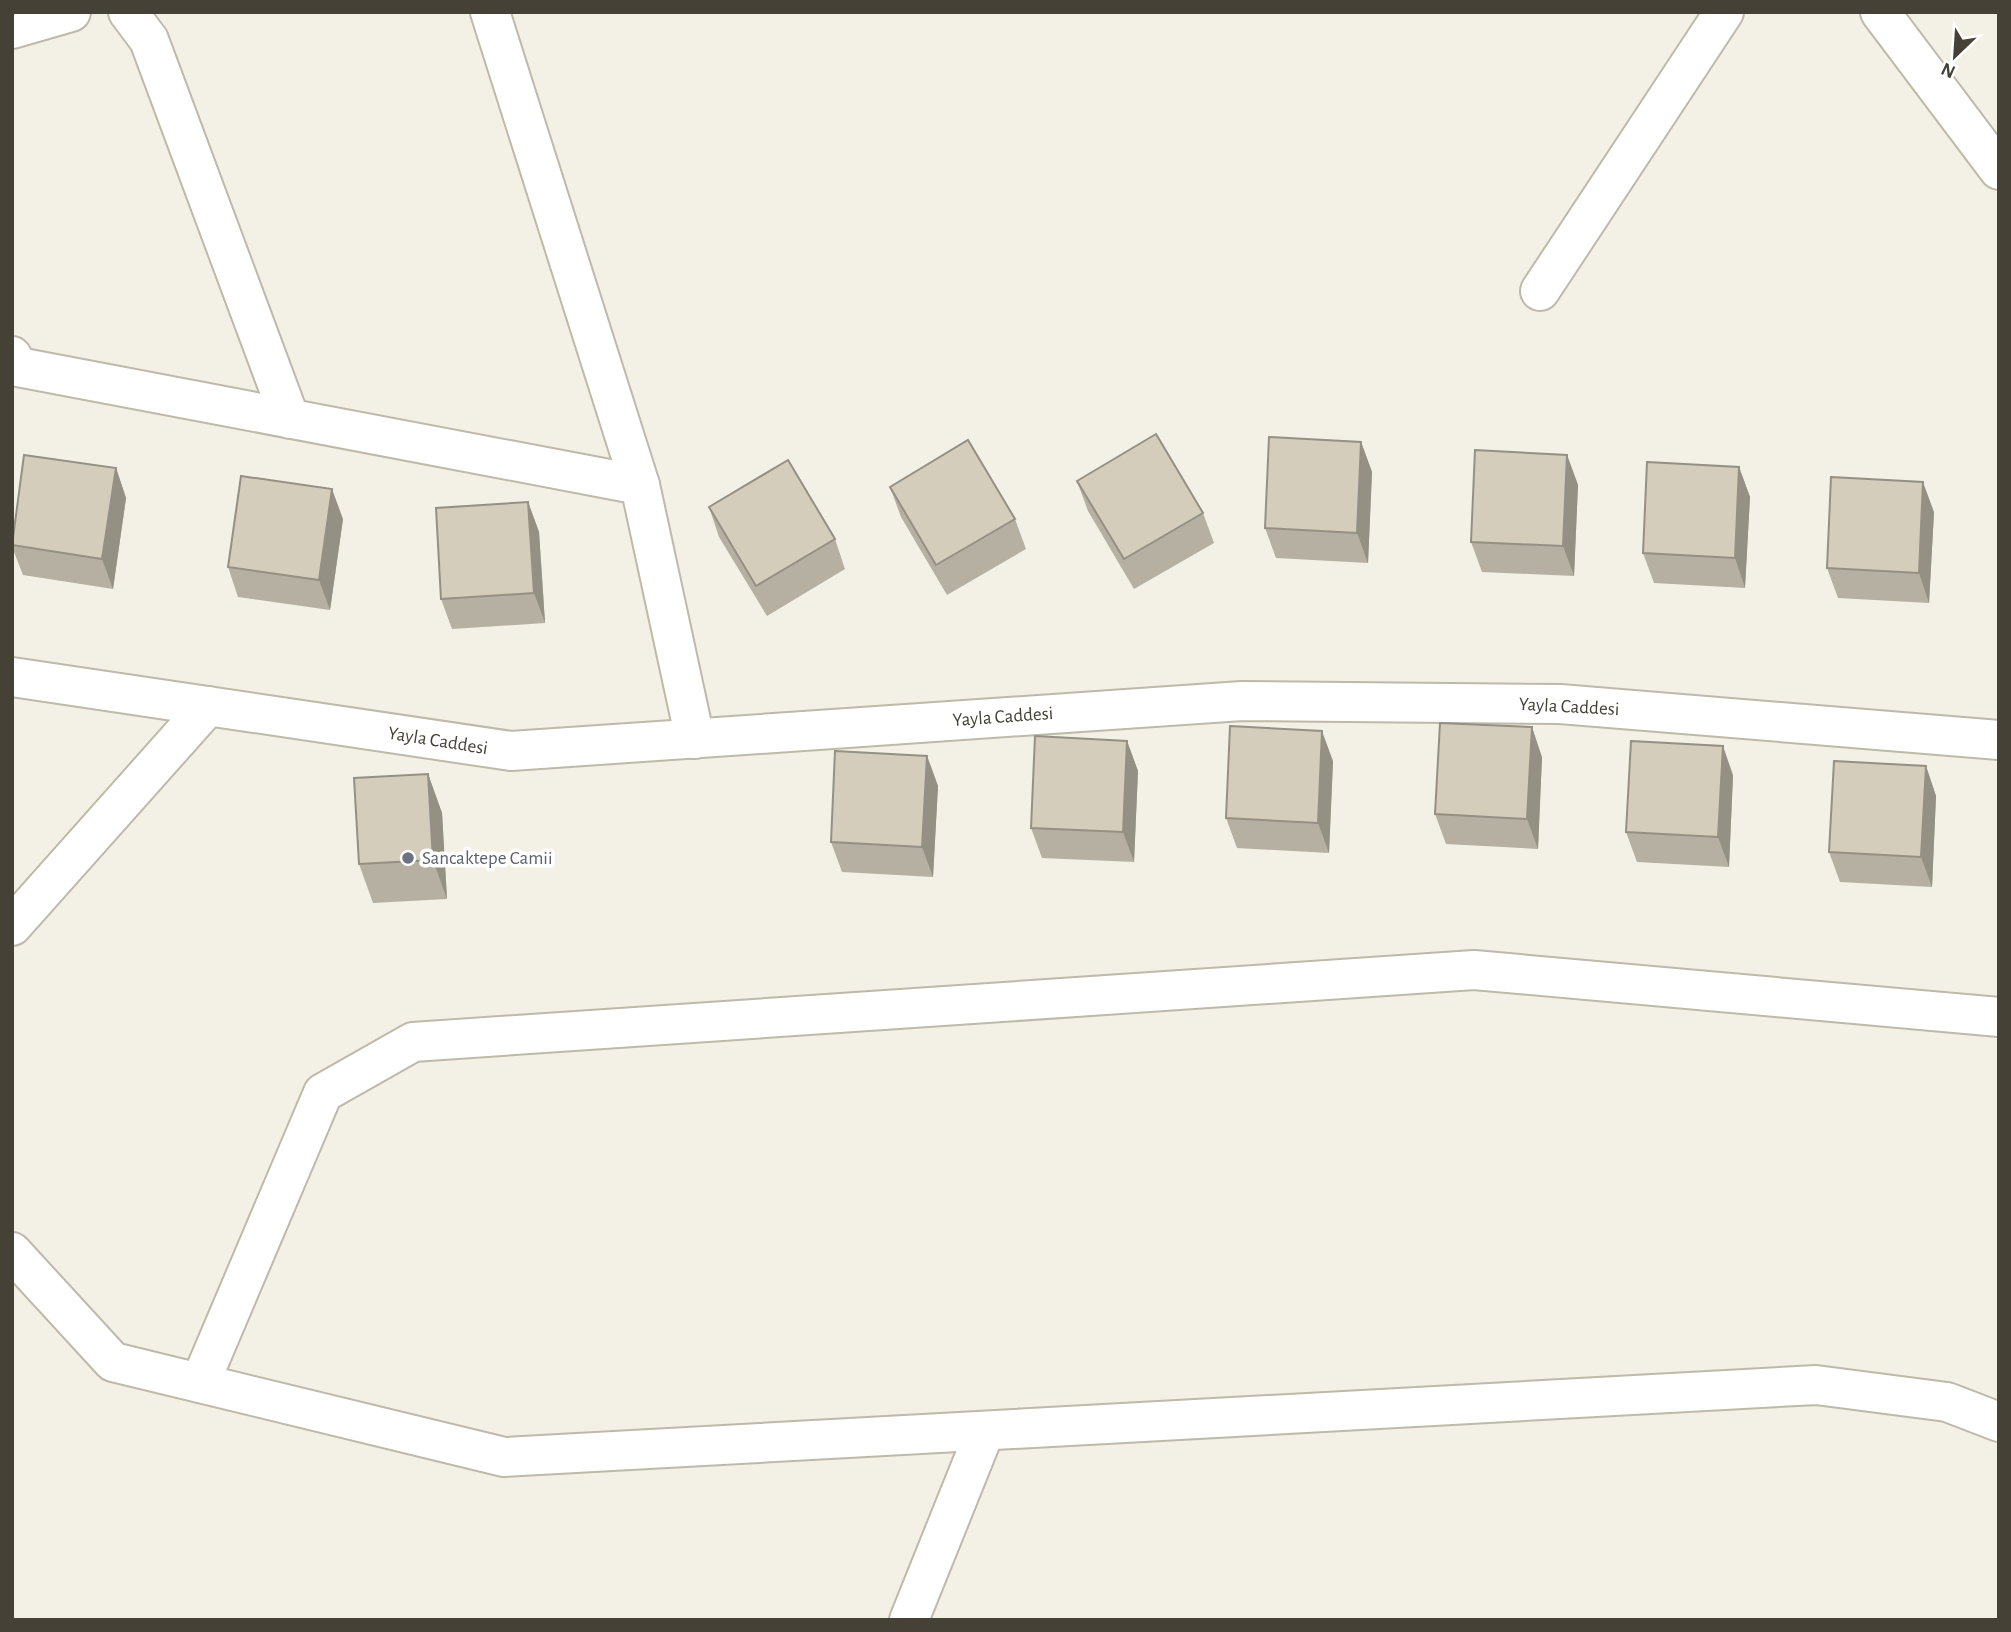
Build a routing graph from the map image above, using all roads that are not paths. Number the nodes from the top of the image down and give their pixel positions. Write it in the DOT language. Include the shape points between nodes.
graph roads {
  1 [pos="71,12"];
  2 [pos="128,12"];
  3 [pos="490,12"];
  4 [pos="1724,12"];
  5 [pos="1880,12"];
  6 [pos="12,29"];
  7 [pos="1999,170"];
  8 [pos="1540,291"];
  9 [pos="12,356"];
  10 [pos="290,419"];
  11 [pos="640,485"];
  12 [pos="12,677"];
  13 [pos="208,706"];
  14 [pos="695,739"];
  15 [pos="1999,740"];
  16 [pos="12,926"];
  17 [pos="1999,1017"];
  18 [pos="12,1252"];
  19 [pos="200,1383"];
  20 [pos="1999,1422"];
  21 [pos="985,1431"];
  22 [pos="909,1620"];
  1 -- 6 [label="street"];
  2 -- 10 [label="street" via="149,40"];
  3 -- 11 [label="street"];
  4 -- 8 [label="street"];
  5 -- 7 [label="street"];
  9 -- 10 [label="street" via="18,367"];
  10 -- 11 [label="street"];
  11 -- 14 [label="street"];
  12 -- 13 [label="street, Yayla Caddesi"];
  13 -- 14 [label="street, Yayla Caddesi" via="511,751"];
  13 -- 16 [label="street"];
  14 -- 15 [label="street, Yayla Caddesi" via="1256,701 1560,705"];
  17 -- 19 [label="street" via="1474,970 413,1042 323,1093"];
  18 -- 19 [label="street" via="113,1362"];
  19 -- 21 [label="street" via="504,1457"];
  20 -- 21 [label="street" via="1947,1402 1816,1385"];
  21 -- 22 [label="street"];
}
